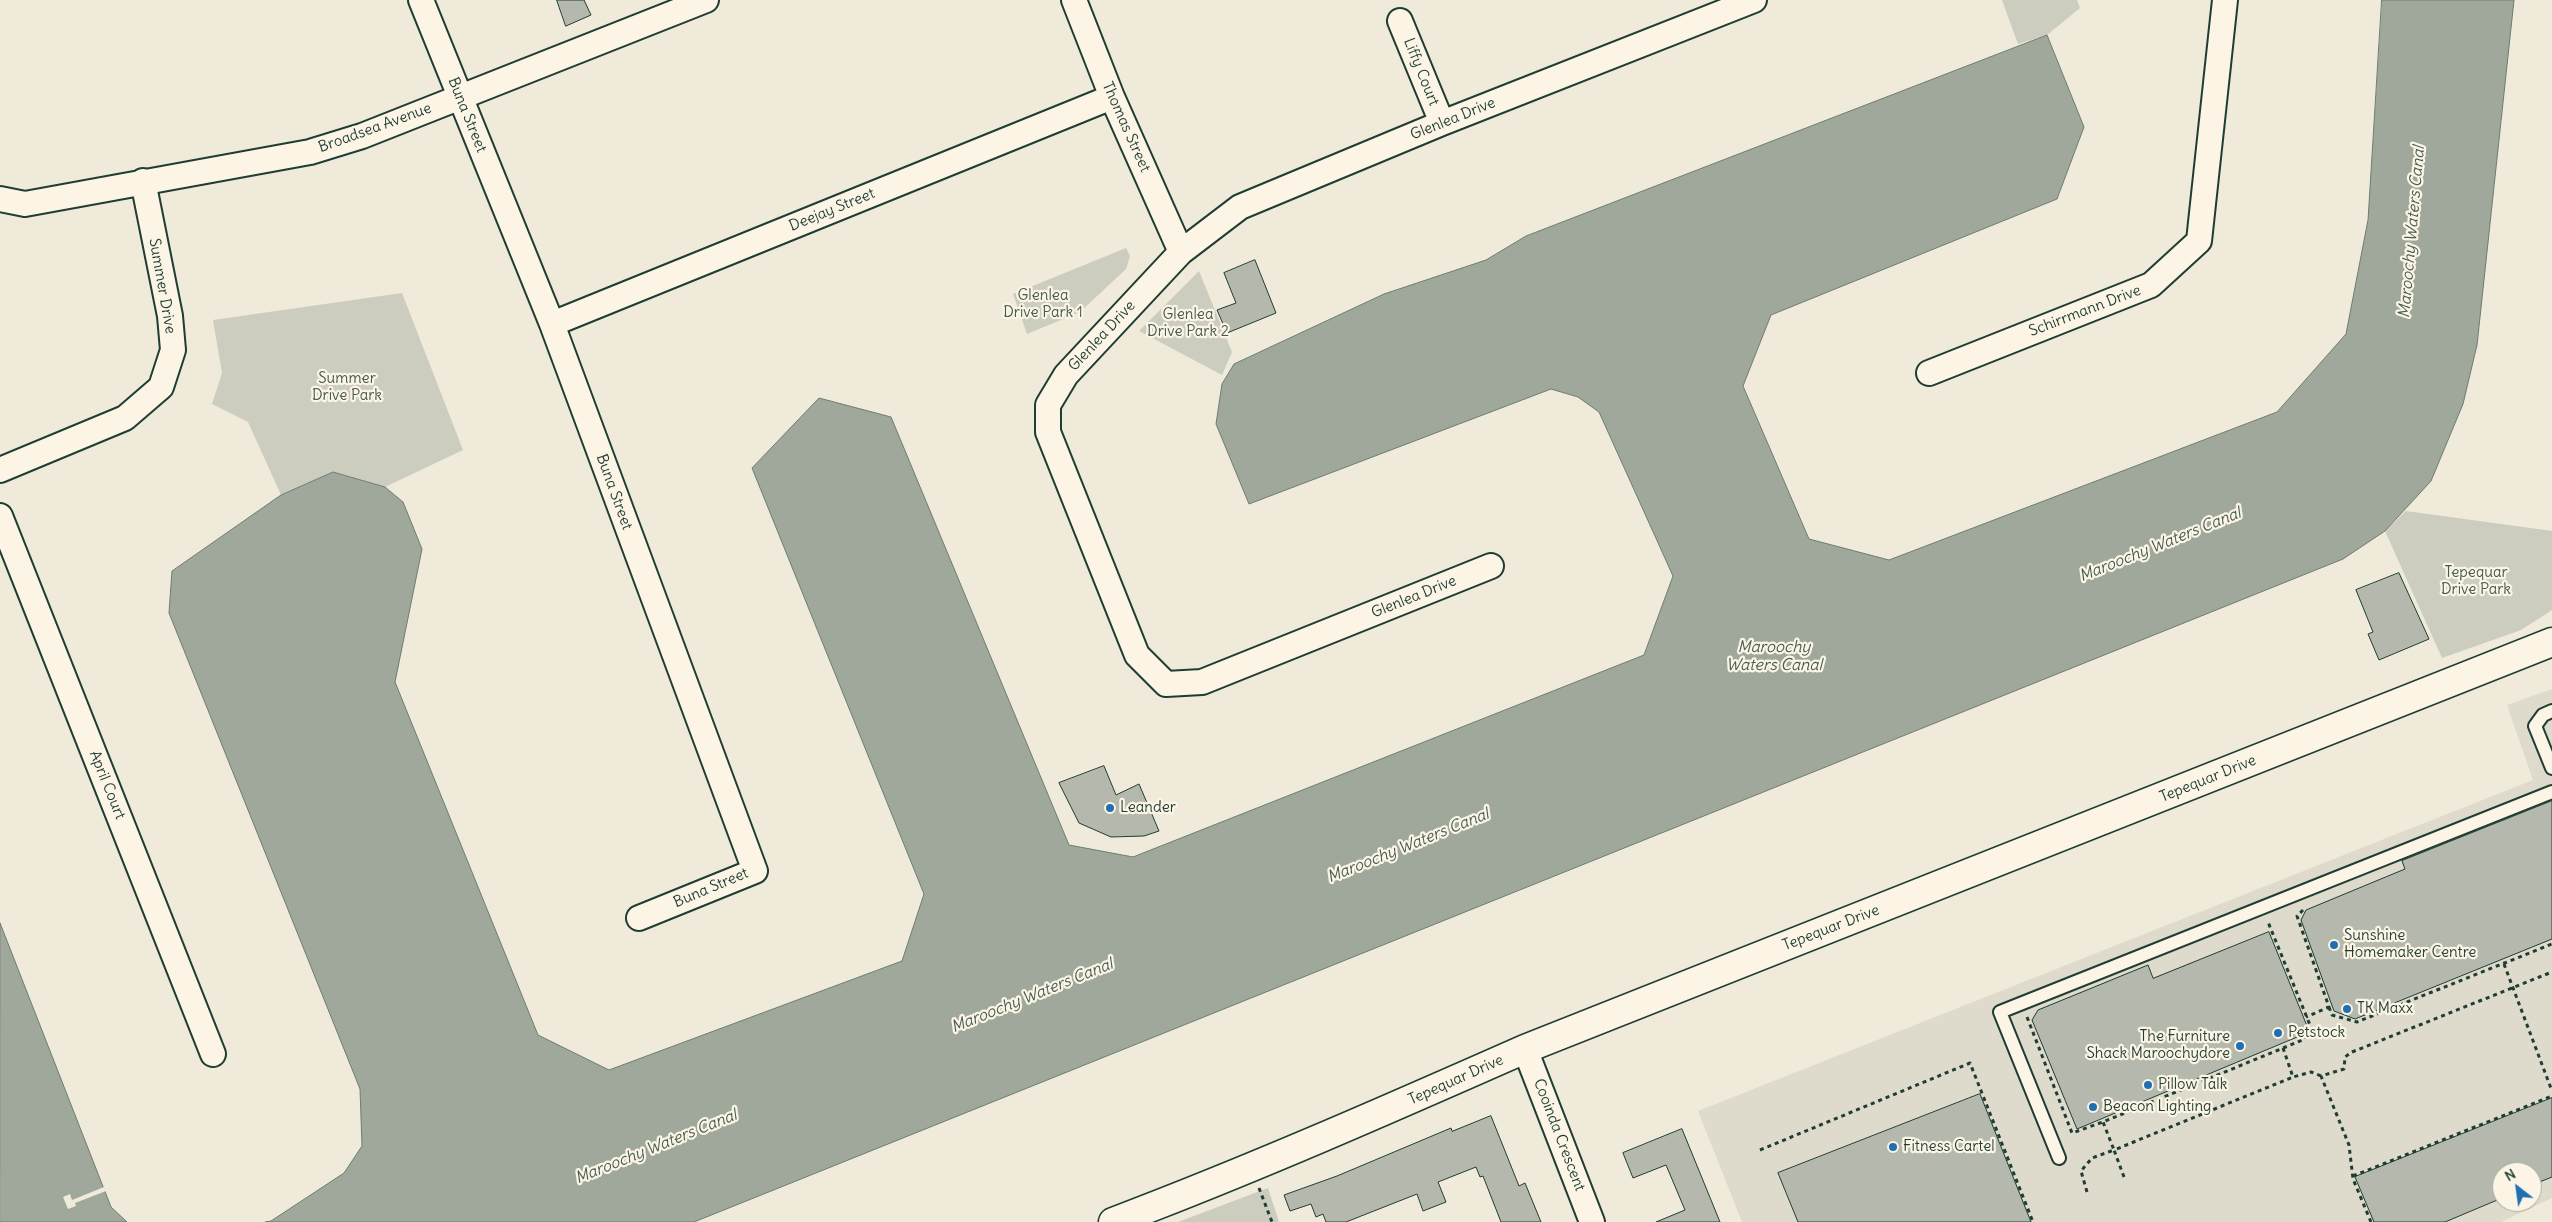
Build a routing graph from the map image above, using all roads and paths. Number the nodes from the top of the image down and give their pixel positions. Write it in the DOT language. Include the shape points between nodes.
graph roads {
  1 [pos="421,0"];
  2 [pos="706,0"];
  3 [pos="1074,0"];
  4 [pos="1754,0"];
  5 [pos="2225,0"];
  6 [pos="1400,21"];
  7 [pos="1112,96"];
  8 [pos="459,97"];
  9 [pos="1442,123"];
  10 [pos="143,181"];
  11 [pos="0,199"];
  12 [pos="1181,252"];
  13 [pos="552,324"];
  14 [pos="1928,373"];
  15 [pos="0,470"];
  16 [pos="0,516"];
  17 [pos="1492,566"];
  18 [pos="2551,642"];
  19 [pos="2552,711"];
  20 [pos="2552,768"];
  21 [pos="2552,792"];
  22 [pos="2312,887"];
  23 [pos="2262,906"];
  24 [pos="639,918"];
  25 [pos="2552,944"];
  26 [pos="2504,964"];
  27 [pos="2552,972"];
  28 [pos="2512,988"];
  29 [pos="2033,999"];
  30 [pos="2329,1007"];
  31 [pos="2306,1017"];
  32 [pos="2283,1048"];
  33 [pos="1525,1049"];
  34 [pos="213,1054"];
  35 [pos="2321,1076"];
  36 [pos="2293,1077"];
  37 [pos="2552,1090"];
  38 [pos="2552,1096"];
  39 [pos="2104,1122"];
  40 [pos="1760,1150"];
  41 [pos="2114,1150"];
  42 [pos="2059,1158"];
  43 [pos="2353,1176"];
  44 [pos="2124,1177"];
  45 [pos="1258,1184"];
  46 [pos="2087,1192"];
  47 [pos="2369,1221"];
  48 [pos="1113,1222"];
  49 [pos="1272,1222"];
  50 [pos="1592,1222"];
  51 [pos="2033,1222"];
  1 -- 8 [label="street, Buna Street"];
  2 -- 8 [label="street, Broadsea Avenue"];
  3 -- 7 [label="street, Thomas Street"];
  4 -- 9 [label="street, Glenlea Drive"];
  5 -- 14 [label="street, Schirrmann Drive" via="2199,241 2150,285"];
  6 -- 9 [label="street, Liffy Court"];
  7 -- 12 [label="street, Thomas Street"];
  7 -- 13 [label="street, Deejay Street"];
  8 -- 10 [label="street, Broadsea Avenue" via="362,136 310,152"];
  8 -- 13 [label="street, Buna Street"];
  9 -- 12 [label="street, Glenlea Drive" via="1240,207"];
  10 -- 11 [label="street, Broadsea Avenue" via="25,204"];
  10 -- 15 [label="street, Summer Drive" via="170,316 173,350 161,387 125,418"];
  12 -- 17 [label="street, Glenlea Drive" via="1066,374 1048,405 1048,432 1137,655 1166,684 1202,682"];
  13 -- 24 [label="street, Buna Street" via="754,871"];
  16 -- 34 [label="street, April Court"];
  18 -- 33 [label="street, Tepequar Drive"];
  19 -- 20 [label="lane" via="2543,714 2535,726"];
  21 -- 22 [label="lane"];
  22 -- 23 [label="lane"];
  22 -- 30 [label="path" via="2311,903 2297,916"];
  23 -- 29 [label="lane"];
  23 -- 31 [label="path"];
  25 -- 26 [label="path"];
  26 -- 28 [label="path"];
  26 -- 30 [label="path" via="2357,1022 2332,1015"];
  27 -- 28 [label="path"];
  28 -- 35 [label="path" via="2352,1052 2345,1057 2344,1069"];
  28 -- 37 [label="path"];
  29 -- 39 [label="path" via="2027,1017 2072,1133"];
  29 -- 42 [label="lane" via="2000,1012"];
  30 -- 31 [label="path"];
  31 -- 32 [label="path" via="2310,1025 2305,1039"];
  32 -- 36 [label="path"];
  32 -- 39 [label="path"];
  33 -- 48 [label="street, Tepequar Drive" via="1363,1121"];
  33 -- 50 [label="street, Cooinda Crescent"];
  35 -- 36 [label="path" via="2311,1072"];
  35 -- 43 [label="path" via="2349,1145"];
  36 -- 41 [label="path"];
  38 -- 43 [label="path"];
  39 -- 41 [label="path"];
  40 -- 51 [label="path" via="1970,1063"];
  41 -- 44 [label="path"];
  41 -- 46 [label="path" via="2092,1158 2080,1171"];
  43 -- 47 [label="path"];
  45 -- 49 [label="path"];
}
